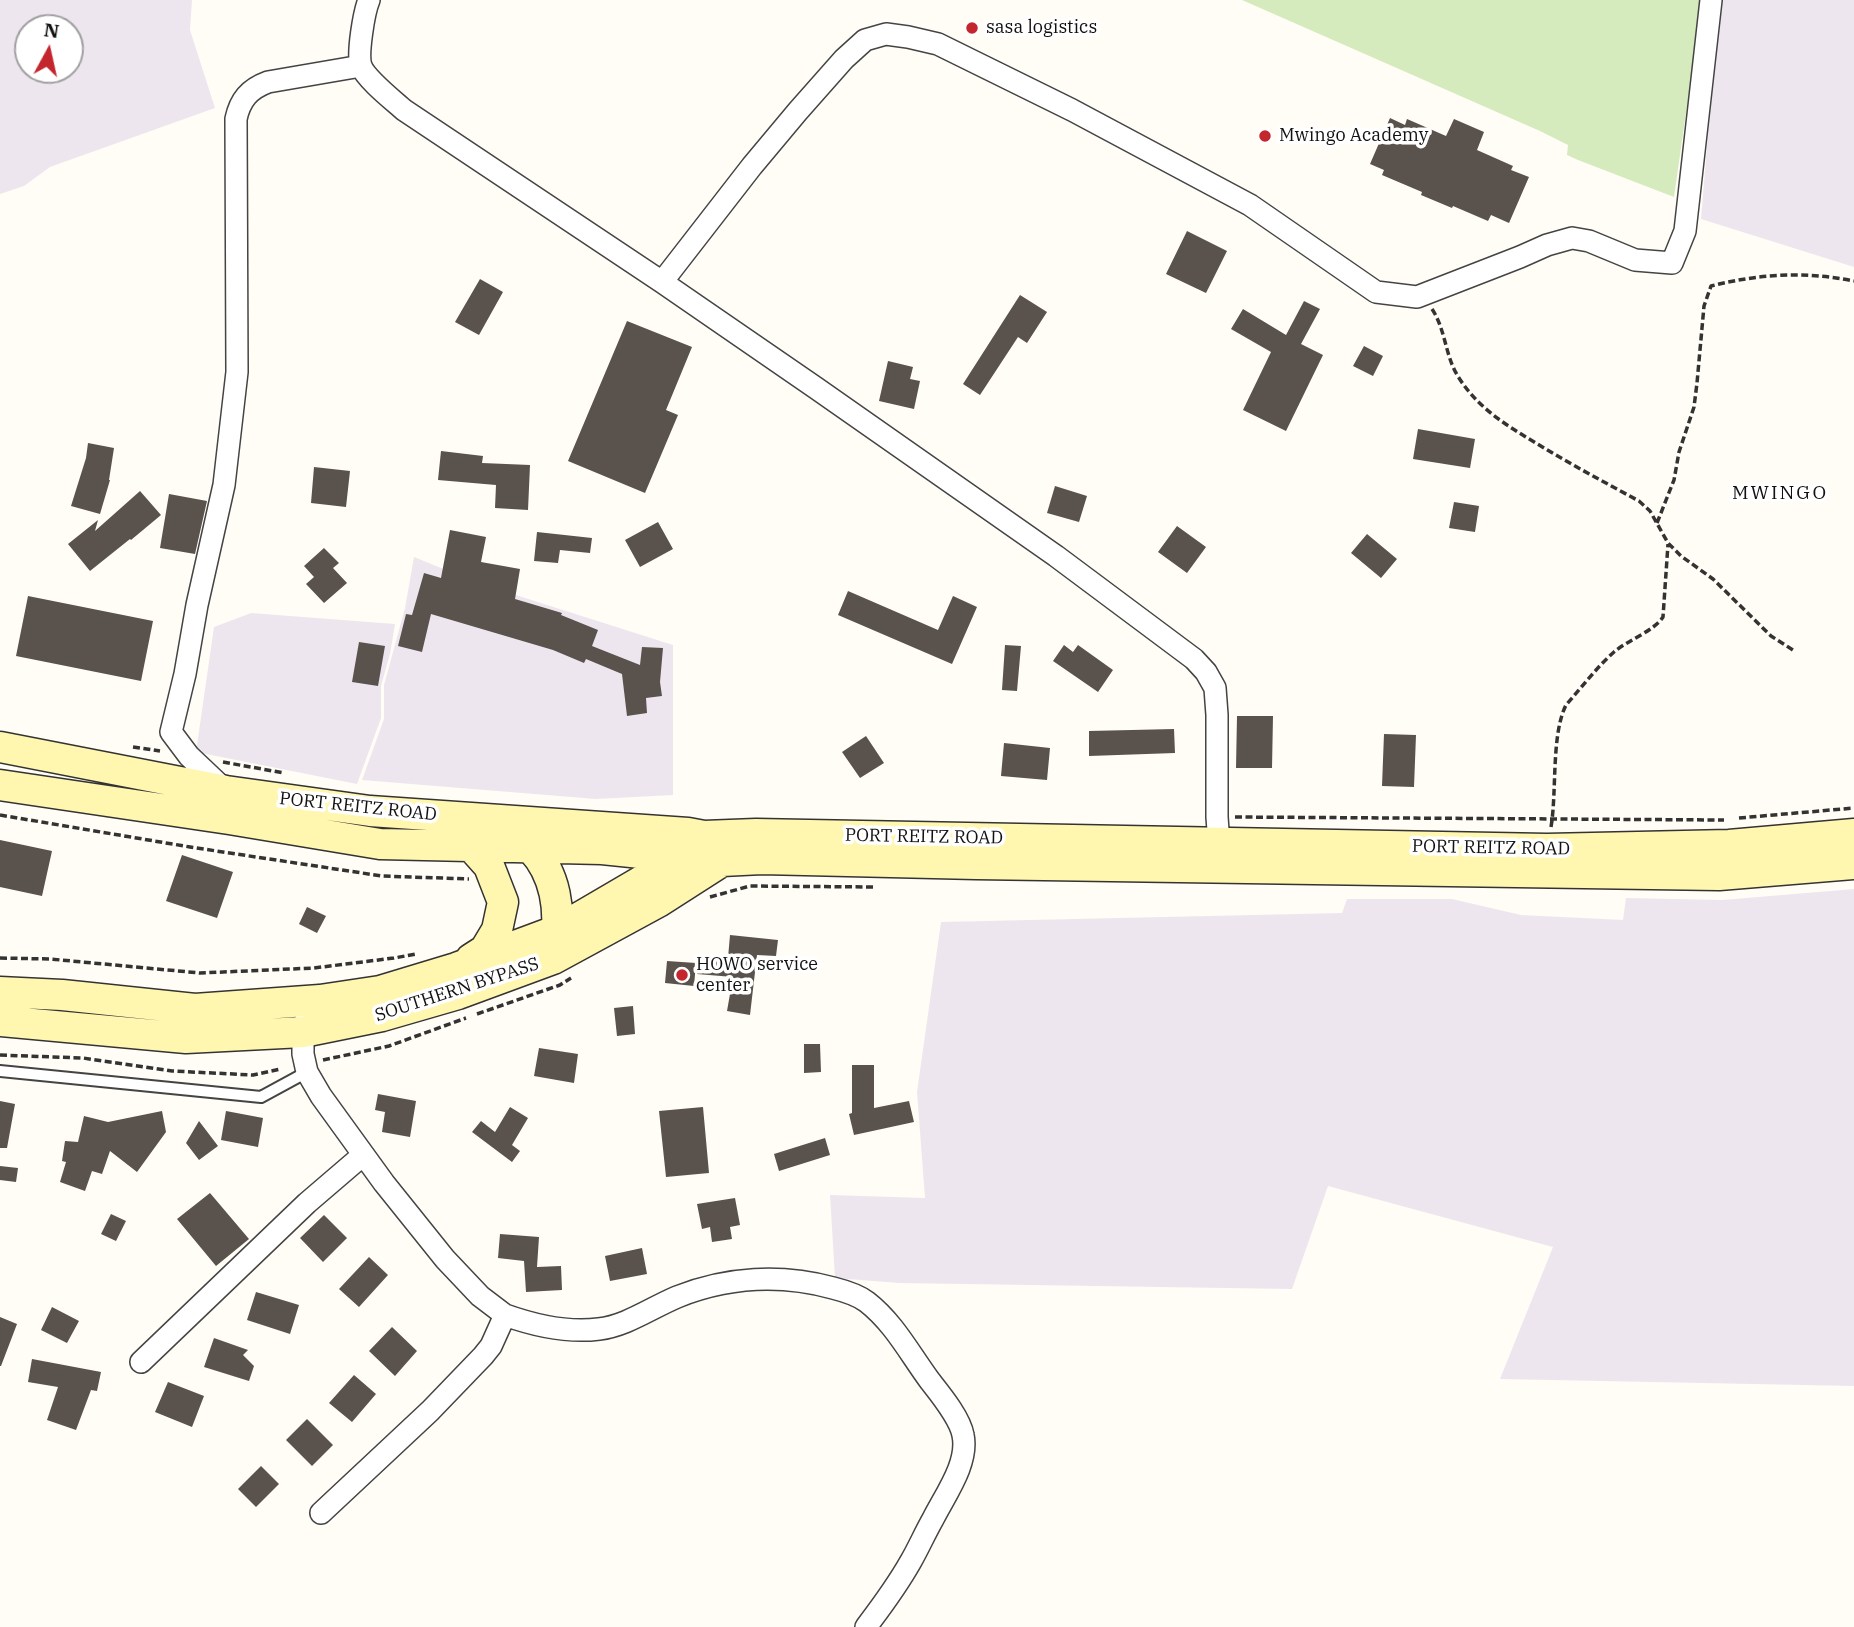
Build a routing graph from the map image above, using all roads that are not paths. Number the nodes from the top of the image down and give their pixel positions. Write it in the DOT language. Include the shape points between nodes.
graph roads {
  1 [pos="369,0"];
  2 [pos="1711,0"];
  3 [pos="361,66"];
  4 [pos="662,282"];
  5 [pos="0,747"];
  6 [pos="0,785"];
  7 [pos="226,791"];
  8 [pos="1218,831"];
  9 [pos="1854,834"];
  10 [pos="704,836"];
  11 [pos="472,847"];
  12 [pos="531,848"];
  13 [pos="680,857"];
  14 [pos="722,861"];
  15 [pos="1854,863"];
  16 [pos="558,930"];
  17 [pos="456,968"];
  18 [pos="563,968"];
  19 [pos="0,992"];
  20 [pos="320,1000"];
  21 [pos="0,1021"];
  22 [pos="303,1032"];
  23 [pos="306,1068"];
  24 [pos="0,1071"];
  25 [pos="363,1155"];
  26 [pos="505,1315"];
  27 [pos="141,1362"];
  28 [pos="321,1513"];
  29 [pos="866,1627"];
  1 -- 3 [label="street"];
  2 -- 4 [label="street" via="1685,231 1672,263 1635,260 1572,238 1417,297 1376,292 1250,205 1072,110 938,44 886,34 864,40 798,111"];
  3 -- 4 [label="street" via="404,110"];
  3 -- 7 [label="street" via="268,82 254,88 239,106 236,119 234,412 224,485 171,732"];
  4 -- 8 [label="street" via="1056,556 1194,659 1215,688"];
  5 -- 7 [label="main road, PORT REITZ ROAD"];
  6 -- 11 [label="main road, PORT REITZ ROAD" via="380,844"];
  7 -- 10 [label="main road, PORT REITZ ROAD" via="370,811"];
  8 -- 9 [label="main road, PORT REITZ ROAD" via="1546,849 1730,845"];
  8 -- 10 [label="main road, PORT REITZ ROAD"];
  10 -- 13 [label="main road, SOUTHERN BYPASS"];
  11 -- 12 [label="main road, PORT REITZ ROAD"];
  11 -- 17 [label="main road" via="489,866 500,891 501,918 485,950"];
  12 -- 13 [label="main road, PORT REITZ ROAD"];
  12 -- 16 [label="main road" via="547,868"];
  13 -- 14 [label="street, PORT REITZ ROAD"];
  13 -- 16 [label="main road, SOUTHERN BYPASS"];
  14 -- 15 [label="main road" via="1719,874"];
  14 -- 18 [label="main road, SOUTHERN BYPASS"];
  16 -- 17 [label="main road, SOUTHERN BYPASS"];
  16 -- 18 [label="main road"];
  17 -- 20 [label="main road, SOUTHERN BYPASS" via="380,991"];
  18 -- 22 [label="main road, SOUTHERN BYPASS" via="395,1013"];
  19 -- 20 [label="main road, SOUTHERN BYPASS" via="195,1009"];
  20 -- 22 [label="street" via="306,1016"];
  21 -- 22 [label="main road, SOUTHERN BYPASS" via="186,1038"];
  22 -- 23 [label="street"];
  23 -- 24 [label="lane" via="261,1097"];
  23 -- 25 [label="street"];
  25 -- 26 [label="street" via="445,1259"];
  25 -- 27 [label="street"];
  26 -- 28 [label="street" via="483,1356"];
  26 -- 29 [label="street" via="558,1328 601,1329 704,1287 742,1280 825,1286 870,1305 889,1323 939,1392 963,1435 963,1454 956,1477 911,1563"];
}
